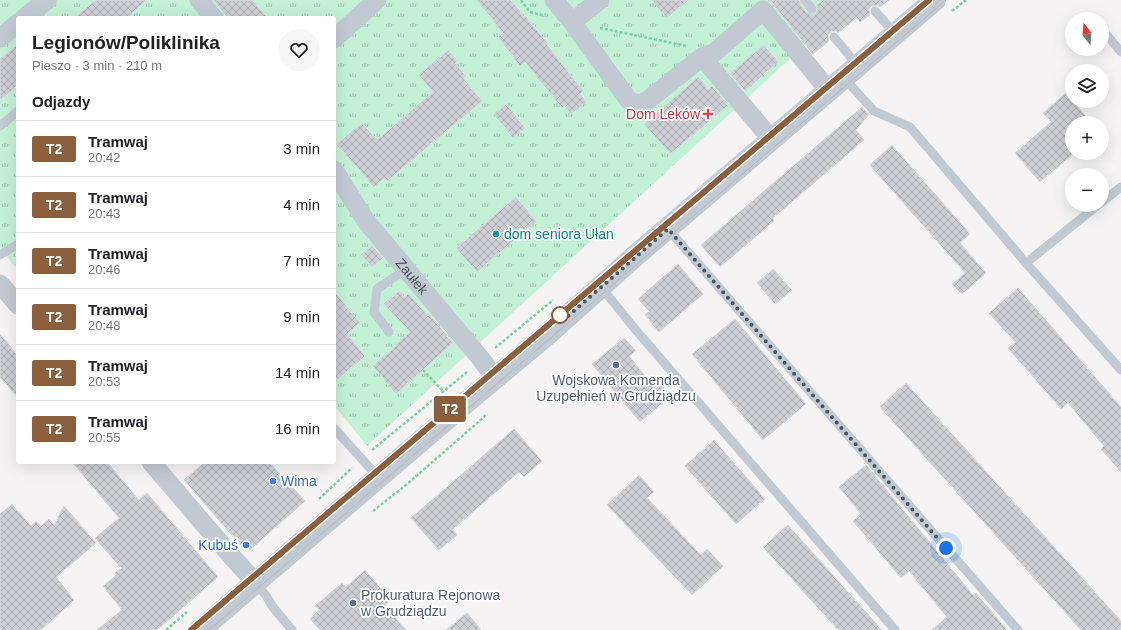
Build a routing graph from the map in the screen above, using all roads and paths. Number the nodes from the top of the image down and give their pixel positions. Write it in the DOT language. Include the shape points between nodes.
graph roads {
  1 [pos="47,0"];
  2 [pos="199,0"];
  3 [pos="377,0"];
  4 [pos="520,0"];
  5 [pos="554,0"];
  6 [pos="600,0"];
  7 [pos="805,0"];
  8 [pos="935,0"];
  9 [pos="759,5"];
  10 [pos="812,9"];
  11 [pos="875,11"];
  12 [pos="27,16"];
  13 [pos="212,16"];
  14 [pos="572,22"];
  15 [pos="16,25"];
  16 [pos="895,34"];
  17 [pos="336,37"];
  18 [pos="834,37"];
  19 [pos="1109,37"];
  20 [pos="0,38"];
  21 [pos="1121,52"];
  22 [pos="708,54"];
  23 [pos="844,78"];
  24 [pos="16,113"];
  25 [pos="0,126"];
  26 [pos="772,140"];
  27 [pos="336,173"];
  28 [pos="1121,187"];
  29 [pos="1109,196"];
  30 [pos="1089,212"];
  31 [pos="668,229"];
  32 [pos="16,245"];
  33 [pos="0,255"];
  34 [pos="1026,263"];
  35 [pos="406,269"];
  36 [pos="0,284"];
  37 [pos="601,287"];
  38 [pos="553,300"];
  39 [pos="16,303"];
  40 [pos="389,332"];
  41 [pos="481,360"];
  42 [pos="423,370"];
  43 [pos="1121,370"];
  44 [pos="495,378"];
  45 [pos="443,392"];
  46 [pos="488,410"];
  47 [pos="336,430"];
  48 [pos="362,459"];
  49 [pos="153,464"];
  50 [pos="378,477"];
  51 [pos="406,484"];
  52 [pos="317,501"];
  53 [pos="256,583"];
  54 [pos="189,611"];
  55 [pos="166,630"];
  56 [pos="200,630"];
  57 [pos="292,630"];
  58 [pos="895,630"];
  59 [pos="1018,630"];
  1 -- 12 [label="street"];
  2 -- 13 [label="street"];
  3 -- 17 [label="street"];
  4 -- 14 [label="path" via="530,12"];
  5 -- 14 [label="street"];
  6 -- 14 [label="street"];
  7 -- 10 [label="lane"];
  8 -- 16 [label="street"];
  9 -- 22 [label="street"];
  9 -- 23 [label="street"];
  11 -- 16 [label="lane"];
  14 -- 22 [label="path"];
  14 -- 22 [label="street" via="630,102 635,104 642,104 648,100"];
  15 -- 20 [label="street"];
  16 -- 23 [label="street"];
  18 -- 23 [label="lane"];
  19 -- 21 [label="lane"];
  22 -- 26 [label="street"];
  23 -- 26 [label="street"];
  23 -- 34 [label="lane" via="874,111 910,127"];
  24 -- 25 [label="lane"];
  26 -- 31 [label="street"];
  27 -- 35 [label="street, Zaułek" via="366,221"];
  28 -- 29 [label="lane"];
  30 -- 34 [label="lane"];
  31 -- 37 [label="street"];
  31 -- 59 [label="lane"];
  32 -- 33 [label="lane"];
  34 -- 43 [label="lane"];
  35 -- 40 [label="lane" via="377,289 374,312"];
  35 -- 41 [label="street, Zaułek"];
  36 -- 39 [label="street"];
  37 -- 44 [label="street"];
  37 -- 58 [label="lane"];
  38 -- 41 [label="path"];
  41 -- 44 [label="street, Zaułek"];
  41 -- 45 [label="path"];
  42 -- 45 [label="path"];
  44 -- 50 [label="street"];
  45 -- 48 [label="path"];
  46 -- 51 [label="path" via="484,417"];
  47 -- 48 [label="lane"];
  48 -- 50 [label="lane"];
  48 -- 52 [label="path"];
  49 -- 53 [label="street"];
  50 -- 53 [label="street"];
  53 -- 56 [label="street"];
  53 -- 57 [label="lane"];
  54 -- 55 [label="path"];
}
